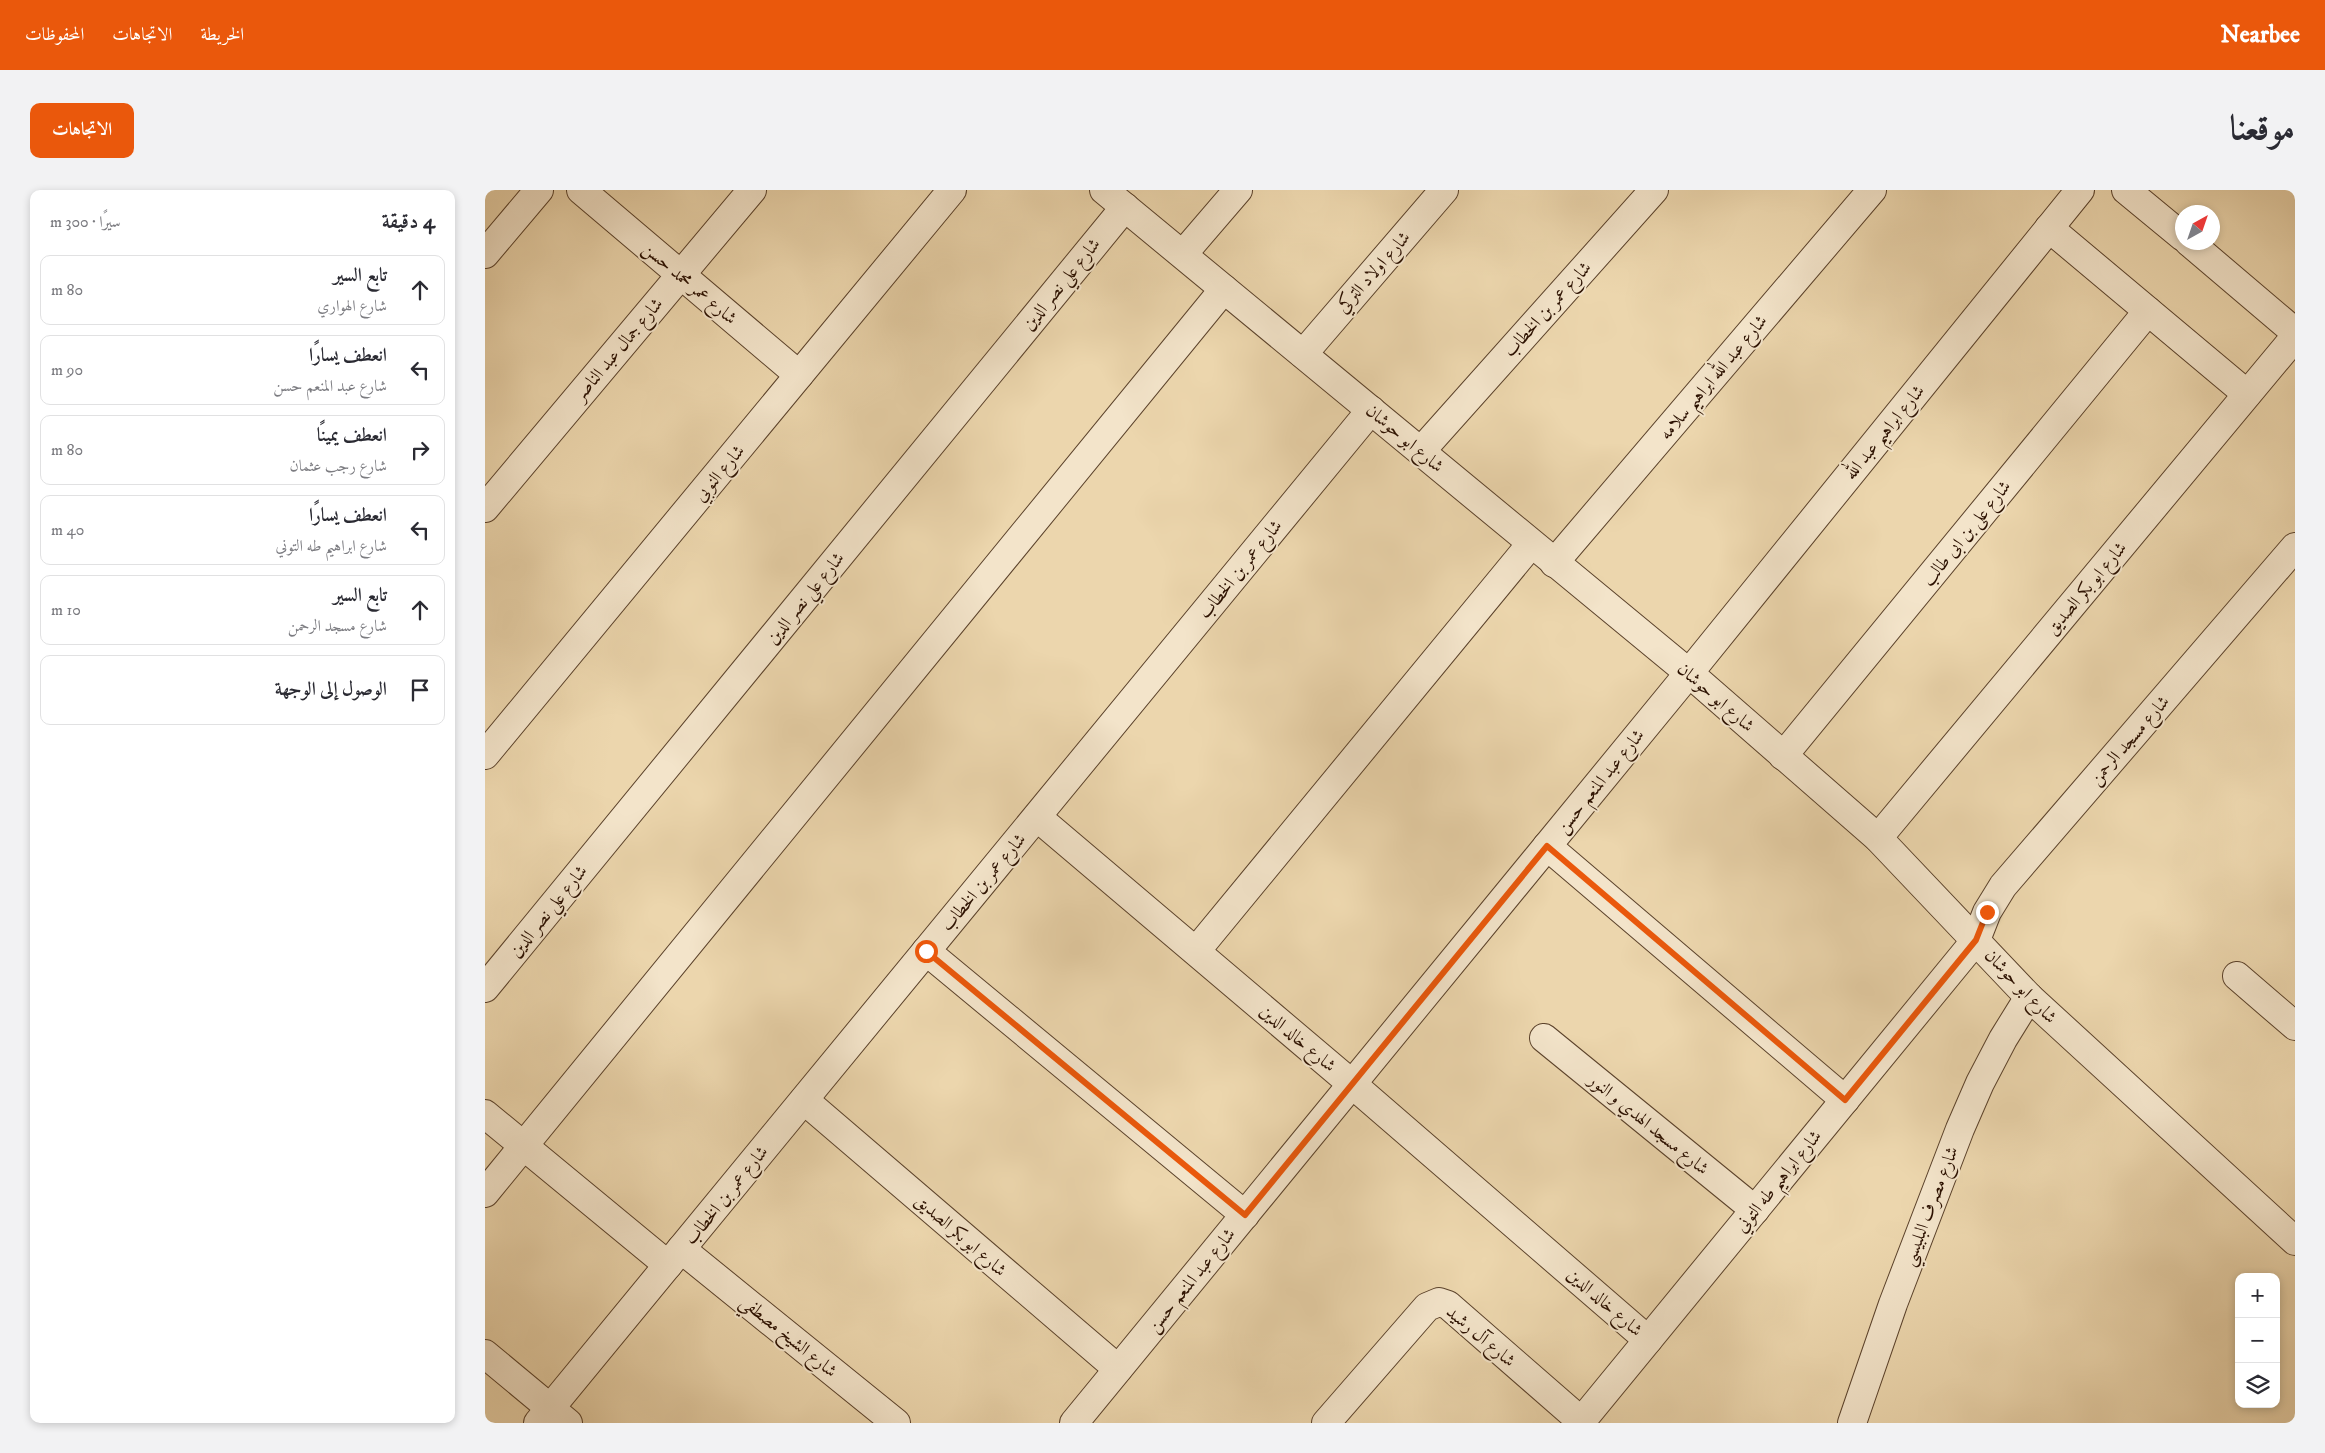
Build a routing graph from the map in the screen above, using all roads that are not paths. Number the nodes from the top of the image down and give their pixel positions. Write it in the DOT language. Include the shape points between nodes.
graph roads {
  1 [pos="539,190"];
  2 [pos="581,190"];
  3 [pos="752,190"];
  4 [pos="952,190"];
  5 [pos="1104,190"];
  6 [pos="1238,190"];
  7 [pos="1443,190"];
  8 [pos="1654,190"];
  9 [pos="1872,190"];
  10 [pos="2080,190"];
  11 [pos="2126,190"];
  12 [pos="1125,207"];
  13 [pos="2049,228"];
  14 [pos="2175,230"];
  15 [pos="2198,250"];
  16 [pos="485,254"];
  17 [pos="1183,254"];
  18 [pos="681,275"];
  19 [pos="1224,289"];
  20 [pos="2148,311"];
  21 [pos="2295,332"];
  22 [pos="2295,337"];
  23 [pos="1303,354"];
  24 [pos="799,375"];
  25 [pos="2247,394"];
  26 [pos="1371,410"];
  27 [pos="1421,451"];
  28 [pos="485,508"];
  29 [pos="1531,544"];
  30 [pos="2295,548"];
  31 [pos="1554,563"];
  32 [pos="1689,673"];
  33 [pos="485,755"];
  34 [pos="1783,756"];
  35 [pos="1037,816"];
  36 [pos="1878,838"];
  37 [pos="1547,846"];
  38 [pos="1976,940"];
  39 [pos="926,951"];
  40 [pos="1196,951"];
  41 [pos="2237,976"];
  42 [pos="485,988"];
  43 [pos="2029,997"];
  44 [pos="2295,1026"];
  45 [pos="1544,1038"];
  46 [pos="1352,1084"];
  47 [pos="804,1100"];
  48 [pos="1845,1100"];
  49 [pos="485,1114"];
  50 [pos="524,1146"];
  51 [pos="485,1193"];
  52 [pos="1755,1210"];
  53 [pos="1245,1215"];
  54 [pos="2295,1241"];
  55 [pos="674,1257"];
  56 [pos="1648,1340"];
  57 [pos="485,1354"];
  58 [pos="1117,1370"];
  59 [pos="552,1418"];
  60 [pos="1581,1422"];
  61 [pos="896,1423"];
  62 [pos="1074,1423"];
  63 [pos="1326,1423"];
  64 [pos="1852,1423"];
  1 -- 16 [label="street"];
  2 -- 18 [label="street, شارع عمر محمد حسن"];
  3 -- 18 [label="street, شارع جمال عبد الناصر"];
  4 -- 24 [label="street, شارع النوبي"];
  5 -- 12 [label="street, شارع ابو حوشان"];
  6 -- 17 [label="street"];
  7 -- 23 [label="street, شارع اولاد التركي"];
  8 -- 27 [label="street, شارع عمر بن الخطاب"];
  9 -- 31 [label="street, شارع عبد الله ابراهيم سلامه"];
  10 -- 13 [label="street, شارع ابراهيم عبد الله"];
  11 -- 14 [label="street"];
  12 -- 17 [label="street, شارع ابو حوشان"];
  12 -- 42 [label="street, شارع علي نصر الدين"];
  13 -- 20 [label="street"];
  13 -- 32 [label="street, شارع ابراهيم عبد الله"];
  15 -- 21 [label="street"];
  17 -- 19 [label="street, شارع ابو حوشان"];
  18 -- 24 [label="street, شارع عمر محمد حسن"];
  18 -- 28 [label="street, شارع جمال عبد الناصر"];
  19 -- 23 [label="street, شارع ابو حوشان"];
  19 -- 50 [label="street"];
  20 -- 25 [label="street"];
  20 -- 34 [label="street, شارع على بن ابى طالب"];
  22 -- 25 [label="street, شارع ابو بكر الصديق"];
  23 -- 26 [label="street, شارع ابو حوشان"];
  24 -- 33 [label="street, شارع النوبي"];
  25 -- 36 [label="street, شارع ابو بكر الصديق"];
  26 -- 27 [label="street, شارع ابو حوشان"];
  26 -- 35 [label="street, شارع عمر بن الخطاب"];
  27 -- 29 [label="street, شارع ابو حوشان"];
  29 -- 31 [label="street, شارع ابو حوشان"];
  29 -- 40 [label="street"];
  30 -- 38 [label="street, شارع مسجد الرحمن" via="2003,886 1987,912"];
  31 -- 32 [label="street, شارع ابو حوشان"];
  32 -- 34 [label="street, شارع ابو حوشان"];
  32 -- 37 [label="street, شارع عبد المنعم حسن"];
  34 -- 36 [label="street, شارع ابو حوشان"];
  35 -- 39 [label="street, شارع عمر بن الخطاب"];
  35 -- 40 [label="street, شارع خالد الدين"];
  36 -- 38 [label="street, شارع ابو حوشان"];
  37 -- 46 [label="street, شارع عبد المنعم حسن"];
  37 -- 48 [label="street"];
  38 -- 43 [label="street, شارع ابو حوشان"];
  38 -- 48 [label="street, شارع ابراهيم طه التوني"];
  39 -- 47 [label="street, شارع عمر بن الخطاب"];
  39 -- 53 [label="street"];
  40 -- 46 [label="street, شارع خالد الدين"];
  41 -- 44 [label="street"];
  43 -- 54 [label="street, شارع ابو حوشان"];
  43 -- 64 [label="street, شارع مصرف البلبيسي" via="1979,1083 1893,1304"];
  45 -- 52 [label="street, شارع مسجد الهدي و النور"];
  46 -- 53 [label="street, شارع عبد المنعم حسن"];
  46 -- 56 [label="street, شارع خالد الدين"];
  47 -- 55 [label="street, شارع عمر بن الخطاب"];
  47 -- 58 [label="street, شارع ابو بكر الصديق"];
  48 -- 52 [label="street, شارع ابراهيم طه التوني"];
  49 -- 50 [label="street, شارع الشيخ مصطفي"];
  50 -- 51 [label="street"];
  50 -- 55 [label="street, شارع الشيخ مصطفي"];
  52 -- 56 [label="street, شارع ابراهيم طه التوني"];
  53 -- 58 [label="street, شارع عبد المنعم حسن"];
  55 -- 59 [label="street, شارع عمر بن الخطاب"];
  55 -- 61 [label="street, شارع الشيخ مصطفي"];
  56 -- 60 [label="street, شارع ابراهيم طه التوني"];
  57 -- 59 [label="street"];
  58 -- 62 [label="street, شارع عبد المنعم حسن"];
  60 -- 63 [label="street, شارع آل رشيد" via="1447,1305 1439,1302 1427,1308"];
}
